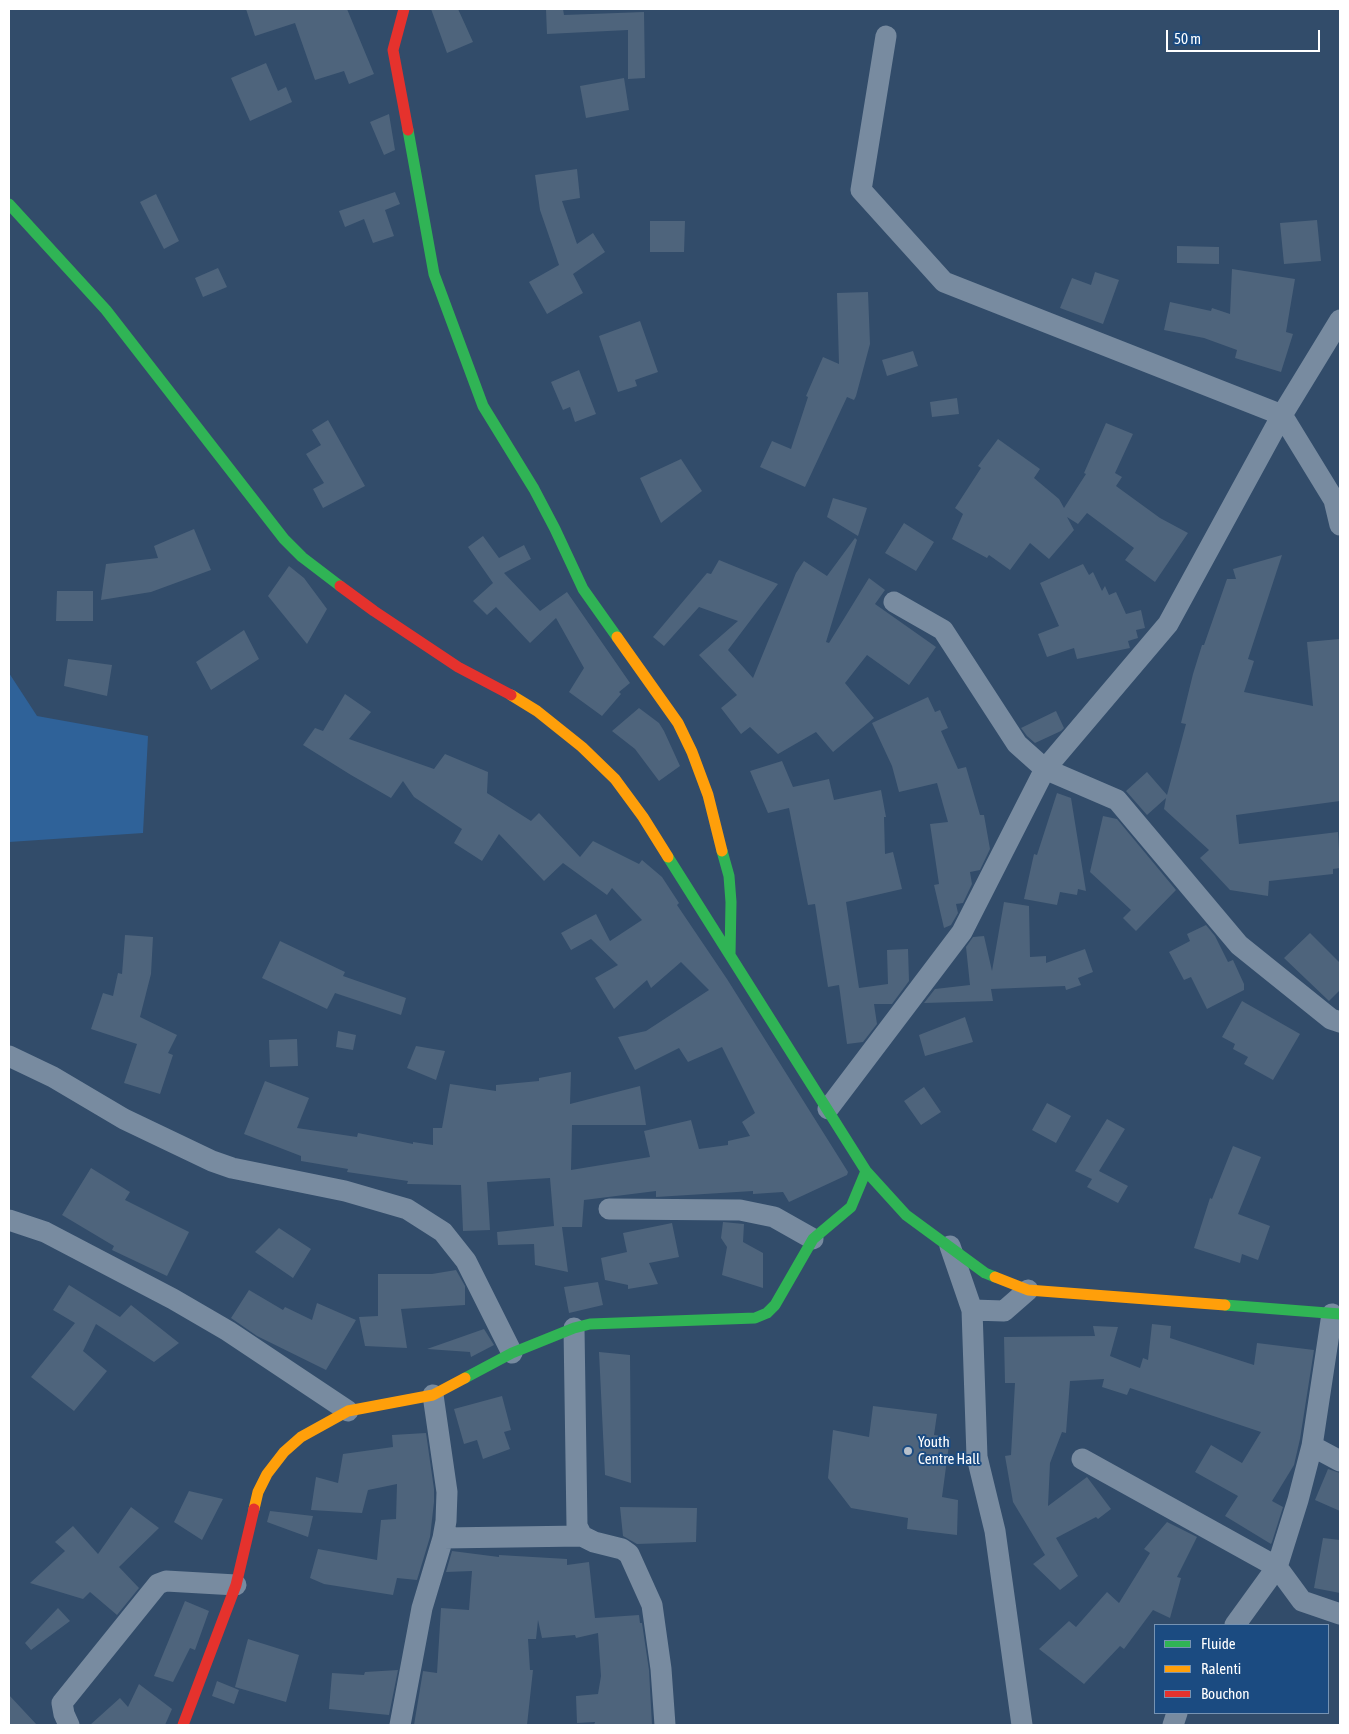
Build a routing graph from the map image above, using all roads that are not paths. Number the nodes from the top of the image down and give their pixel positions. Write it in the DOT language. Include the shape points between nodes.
graph roads {
  1 [pos="404,9"];
  2 [pos="886,36"];
  3 [pos="9,204"];
  4 [pos="1340,320"];
  5 [pos="1282,415"];
  6 [pos="1340,526"];
  7 [pos="894,602"];
  8 [pos="1045,769"];
  9 [pos="730,955"];
  10 [pos="1340,1022"];
  11 [pos="9,1056"];
  12 [pos="828,1109"];
  13 [pos="866,1171"];
  14 [pos="609,1209"];
  15 [pos="9,1220"];
  16 [pos="813,1239"];
  17 [pos="950,1246"];
  18 [pos="1028,1290"];
  19 [pos="972,1310"];
  20 [pos="1336,1314"];
  21 [pos="574,1328"];
  22 [pos="512,1353"];
  23 [pos="433,1395"];
  24 [pos="348,1411"];
  25 [pos="1312,1446"];
  26 [pos="1082,1459"];
  27 [pos="1340,1461"];
  28 [pos="582,1536"];
  29 [pos="443,1538"];
  30 [pos="1277,1567"];
  31 [pos="236,1585"];
  32 [pos="1340,1614"];
  33 [pos="1236,1624"];
  34 [pos="70,1725"];
  35 [pos="183,1725"];
  36 [pos="400,1725"];
  37 [pos="665,1725"];
  38 [pos="1022,1725"];
  1 -- 9 [label="street" via="393,50 434,274 483,406 555,528 583,589 678,723 692,752 708,795 729,876"];
  2 -- 5 [label="street" via="861,190 944,282"];
  3 -- 9 [label="street" via="106,310 284,539 302,557 450,662 537,710 582,746 615,779 643,817"];
  4 -- 5 [label="street"];
  5 -- 6 [label="street" via="1334,500"];
  5 -- 8 [label="street" via="1168,624"];
  7 -- 8 [label="street" via="943,630 1017,744"];
  8 -- 10 [label="street" via="1117,800 1239,945 1330,1019"];
  8 -- 12 [label="street" via="962,932"];
  9 -- 12 [label="street"];
  11 -- 22 [label="street" via="53,1077 124,1119 212,1161 345,1191 407,1209 443,1232 466,1261"];
  12 -- 13 [label="street"];
  13 -- 16 [label="street" via="851,1206"];
  13 -- 17 [label="street" via="906,1215"];
  14 -- 16 [label="street" via="740,1210 774,1217"];
  15 -- 24 [label="street" via="45,1232 173,1299"];
  16 -- 21 [label="street" via="775,1305 755,1318 590,1324"];
  17 -- 18 [label="street" via="984,1273"];
  17 -- 19 [label="street"];
  18 -- 19 [label="street" via="1004,1311"];
  18 -- 20 [label="street"];
  19 -- 38 [label="street" via="977,1457 995,1531"];
  20 -- 25 [label="street"];
  21 -- 22 [label="street"];
  21 -- 28 [label="street" via="577,1526"];
  22 -- 23 [label="street"];
  23 -- 24 [label="street"];
  23 -- 29 [label="street" via="446,1492"];
  24 -- 31 [label="street" via="302,1437 284,1452 267,1474 258,1492"];
  25 -- 27 [label="street"];
  25 -- 30 [label="street"];
  26 -- 30 [label="street"];
  28 -- 29 [label="street"];
  28 -- 37 [label="street" via="622,1549 629,1554 637,1570 652,1605"];
  29 -- 36 [label="street" via="422,1608"];
  30 -- 32 [label="street" via="1302,1601"];
  30 -- 33 [label="street"];
  31 -- 34 [label="street" via="166,1581 158,1584 62,1703"];
  31 -- 35 [label="street"];
}
